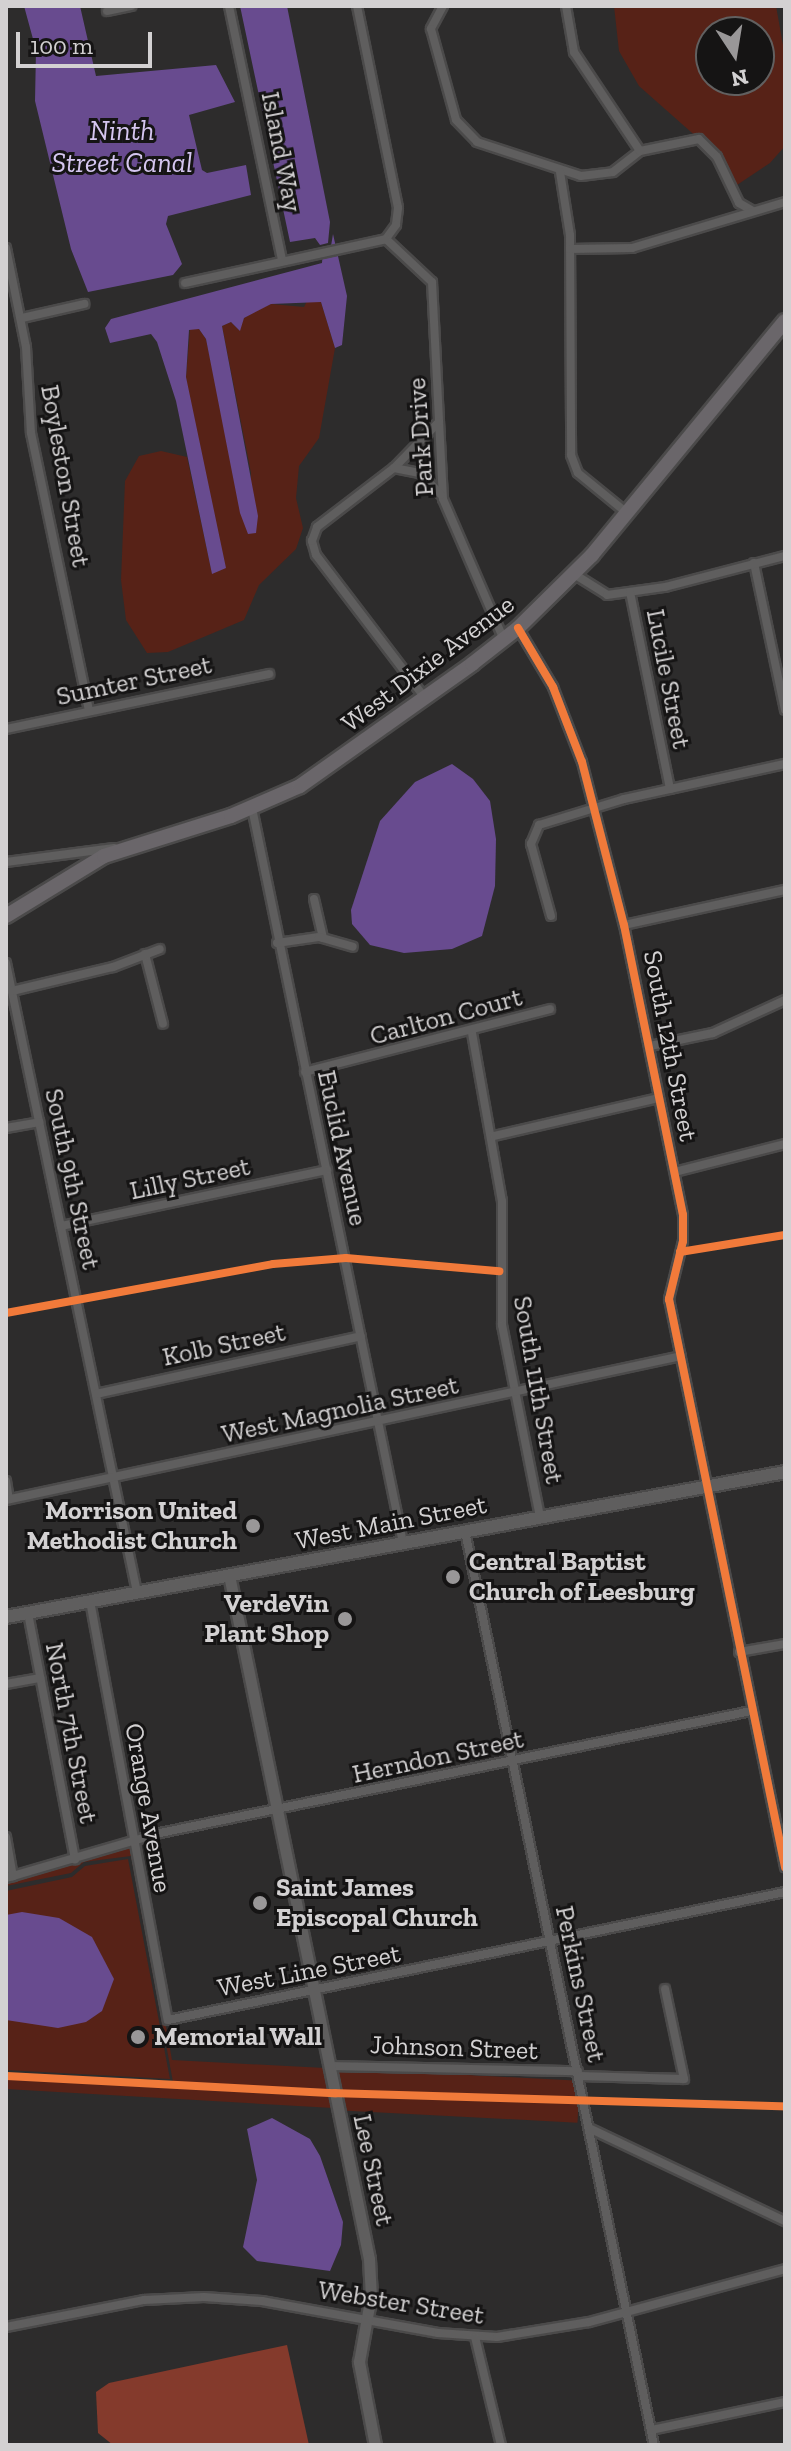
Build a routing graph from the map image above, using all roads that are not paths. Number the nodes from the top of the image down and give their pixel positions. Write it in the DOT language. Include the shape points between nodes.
graph roads {
  1 [pos="131,6"];
  2 [pos="229,6"];
  3 [pos="357,6"];
  4 [pos="443,6"];
  5 [pos="566,6"];
  6 [pos="107,11"];
  7 [pos="640,151"];
  8 [pos="560,172"];
  9 [pos="785,202"];
  10 [pos="751,210"];
  11 [pos="386,239"];
  12 [pos="6,248"];
  13 [pos="570,249"];
  14 [pos="282,259"];
  15 [pos="185,283"];
  16 [pos="84,304"];
  17 [pos="22,318"];
  18 [pos="785,321"];
  19 [pos="438,423"];
  20 [pos="394,468"];
  21 [pos="443,499"];
  22 [pos="627,513"];
  23 [pos="785,556"];
  24 [pos="754,563"];
  25 [pos="574,574"];
  26 [pos="630,592"];
  27 [pos="518,628"];
  28 [pos="504,640"];
  29 [pos="269,674"];
  30 [pos="425,698"];
  31 [pos="785,710"];
  32 [pos="89,711"];
  33 [pos="6,729"];
  34 [pos="785,764"];
  35 [pos="670,789"];
  36 [pos="596,807"];
  37 [pos="252,808"];
  38 [pos="123,848"];
  39 [pos="6,862"];
  40 [pos="785,890"];
  41 [pos="314,899"];
  42 [pos="6,916"];
  43 [pos="551,916"];
  44 [pos="624,925"];
  45 [pos="323,938"];
  46 [pos="277,943"];
  47 [pos="353,947"];
  48 [pos="160,949"];
  49 [pos="145,954"];
  50 [pos="6,963"];
  51 [pos="12,991"];
  52 [pos="785,1001"];
  53 [pos="550,1009"];
  54 [pos="163,1024"];
  55 [pos="472,1033"];
  56 [pos="650,1046"];
  57 [pos="305,1072"];
  58 [pos="659,1098"];
  59 [pos="39,1122"];
  60 [pos="6,1128"];
  61 [pos="494,1136"];
  62 [pos="785,1144"];
  63 [pos="327,1170"];
  64 [pos="675,1172"];
  65 [pos="61,1226"];
  66 [pos="361,1336"];
  67 [pos="681,1356"];
  68 [pos="515,1393"];
  69 [pos="96,1394"];
  70 [pos="379,1422"];
  71 [pos="785,1472"];
  72 [pos="114,1478"];
  73 [pos="6,1481"];
  74 [pos="708,1486"];
  75 [pos="8,1500"];
  76 [pos="540,1517"];
  77 [pos="465,1531"];
  78 [pos="403,1543"];
  79 [pos="229,1575"];
  80 [pos="137,1592"];
  81 [pos="90,1601"];
  82 [pos="28,1613"];
  83 [pos="6,1617"];
  84 [pos="785,1644"];
  85 [pos="739,1652"];
  86 [pos="40,1678"];
  87 [pos="6,1684"];
  88 [pos="751,1711"];
  89 [pos="512,1761"];
  90 [pos="277,1811"];
  91 [pos="6,1837"];
  92 [pos="133,1840"];
  93 [pos="75,1860"];
  94 [pos="785,1867"];
  95 [pos="10,1877"];
  96 [pos="785,1892"];
  97 [pos="550,1941"];
  98 [pos="665,1989"];
  99 [pos="314,1990"];
  100 [pos="169,2020"];
  101 [pos="330,2066"];
  102 [pos="578,2074"];
  103 [pos="589,2128"];
  104 [pos="785,2221"];
  105 [pos="785,2269"];
  106 [pos="626,2312"];
  107 [pos="364,2319"];
  108 [pos="6,2327"];
  109 [pos="475,2337"];
  110 [pos="785,2402"];
  111 [pos="651,2430"];
  112 [pos="375,2445"];
  113 [pos="501,2445"];
  114 [pos="654,2445"];
  1 -- 6 [label="street"];
  2 -- 14 [label="street, Island Way"];
  3 -- 11 [label="street" via="398,208 396,225"];
  4 -- 8 [label="street" via="431,29 459,127 477,142"];
  5 -- 7 [label="street" via="574,52"];
  7 -- 8 [label="street" via="613,172"];
  7 -- 10 [label="street" via="689,139 704,141 739,203"];
  8 -- 13 [label="street"];
  9 -- 10 [label="street"];
  10 -- 13 [label="street" via="632,248"];
  11 -- 14 [label="street"];
  11 -- 19 [label="street, Park Drive" via="430,278 434,289"];
  12 -- 17 [label="street, Boyleston Street"];
  13 -- 22 [label="street" via="571,455 578,473"];
  14 -- 15 [label="street"];
  16 -- 17 [label="street"];
  17 -- 32 [label="street, Boyleston Street" via="31,433"];
  18 -- 22 [label="main road, West Dixie Avenue"];
  19 -- 20 [label="street"];
  19 -- 21 [label="street, Park Drive"];
  20 -- 21 [label="street" via="427,477"];
  20 -- 30 [label="street" via="317,527 313,548"];
  21 -- 28 [label="street, Park Drive"];
  22 -- 25 [label="main road, West Dixie Avenue"];
  23 -- 24 [label="street"];
  24 -- 26 [label="street"];
  24 -- 31 [label="street"];
  25 -- 26 [label="street, Lucile Street" via="600,593"];
  25 -- 27 [label="main road, West Dixie Avenue"];
  26 -- 35 [label="street, Lucile Street"];
  27 -- 28 [label="main road, West Dixie Avenue"];
  27 -- 36 [label="street, South 12th Street" via="563,708"];
  28 -- 30 [label="main road, West Dixie Avenue"];
  29 -- 32 [label="street, Sumter Street"];
  30 -- 37 [label="main road, West Dixie Avenue" via="321,774"];
  32 -- 33 [label="street, Sumter Street"];
  34 -- 35 [label="street"];
  35 -- 36 [label="street"];
  36 -- 43 [label="street" via="533,830 531,844"];
  36 -- 44 [label="street, South 12th Street"];
  37 -- 38 [label="main road, West Dixie Avenue"];
  37 -- 46 [label="street, Euclid Avenue"];
  38 -- 39 [label="street" via="71,850"];
  38 -- 42 [label="main road, West Dixie Avenue" via="65,876"];
  40 -- 44 [label="street"];
  41 -- 45 [label="street"];
  44 -- 56 [label="street, South 12th Street"];
  45 -- 46 [label="street"];
  45 -- 47 [label="street"];
  46 -- 57 [label="street, Euclid Avenue"];
  48 -- 49 [label="street"];
  49 -- 51 [label="street"];
  49 -- 54 [label="street"];
  50 -- 51 [label="street, South 9th Street"];
  51 -- 59 [label="street, South 9th Street"];
  52 -- 56 [label="street" via="713,1033"];
  53 -- 55 [label="street, Carlton Court"];
  55 -- 57 [label="street, Carlton Court"];
  55 -- 61 [label="street, South 11th Street"];
  56 -- 58 [label="street, South 12th Street"];
  57 -- 63 [label="street, Euclid Avenue"];
  58 -- 61 [label="street"];
  58 -- 64 [label="street, South 12th Street"];
  59 -- 60 [label="street"];
  59 -- 65 [label="street, South 9th Street"];
  61 -- 68 [label="street, South 11th Street" via="503,1218 500,1306"];
  62 -- 64 [label="street"];
  63 -- 65 [label="street, Lilly Street"];
  63 -- 66 [label="street, Euclid Avenue"];
  64 -- 67 [label="street, South 12th Street" via="684,1229 669,1289"];
  65 -- 69 [label="street, South 9th Street"];
  66 -- 69 [label="street, Kolb Street"];
  66 -- 70 [label="street, Euclid Avenue"];
  67 -- 68 [label="street, West Magnolia Street"];
  67 -- 74 [label="street, South 12th Street"];
  68 -- 70 [label="street, West Magnolia Street"];
  68 -- 76 [label="street, South 11th Street"];
  69 -- 72 [label="street, South 9th Street"];
  70 -- 72 [label="street, West Magnolia Street"];
  70 -- 78 [label="street, Euclid Avenue"];
  71 -- 74 [label="main road, West Main Street"];
  72 -- 75 [label="street, West Magnolia Street"];
  72 -- 80 [label="street, South 9th Street"];
  73 -- 75 [label="street"];
  74 -- 76 [label="main road, West Main Street"];
  74 -- 85 [label="street, South 12th Street"];
  76 -- 77 [label="main road, West Main Street"];
  77 -- 78 [label="main road, West Main Street"];
  77 -- 89 [label="street, Perkins Street"];
  78 -- 79 [label="main road, West Main Street"];
  79 -- 80 [label="main road, West Main Street"];
  79 -- 90 [label="street, Lee Street"];
  80 -- 81 [label="main road, West Main Street"];
  81 -- 82 [label="main road, West Main Street"];
  81 -- 92 [label="street, Orange Avenue"];
  82 -- 83 [label="main road, West Main Street"];
  82 -- 86 [label="street, North 7th Street"];
  84 -- 85 [label="street"];
  85 -- 88 [label="street, South 12th Street"];
  86 -- 87 [label="street"];
  86 -- 93 [label="street, North 7th Street"];
  88 -- 89 [label="street, Herndon Street"];
  88 -- 94 [label="street, South 12th Street"];
  89 -- 90 [label="street, Herndon Street"];
  89 -- 97 [label="street, Perkins Street"];
  90 -- 92 [label="street, Herndon Street"];
  90 -- 99 [label="street, Lee Street"];
  91 -- 95 [label="street"];
  92 -- 93 [label="street, Herndon Street"];
  92 -- 100 [label="street, Orange Avenue"];
  93 -- 95 [label="street, Herndon Street"];
  96 -- 97 [label="street, West Line Street"];
  97 -- 99 [label="street, West Line Street"];
  97 -- 102 [label="street, Perkins Street"];
  98 -- 102 [label="street, Johnson Street" via="684,2079"];
  99 -- 100 [label="street, West Line Street"];
  99 -- 101 [label="street, Lee Street"];
  101 -- 102 [label="street, Johnson Street"];
  101 -- 107 [label="street, Lee Street" via="369,2259 371,2295"];
  102 -- 103 [label="street, Perkins Street"];
  103 -- 104 [label="street"];
  103 -- 106 [label="street, Perkins Street"];
  105 -- 106 [label="street, Webster Street"];
  106 -- 109 [label="street, Webster Street" via="538,2332"];
  106 -- 111 [label="street, Perkins Street"];
  107 -- 108 [label="street, Webster Street" via="262,2301 166,2298"];
  107 -- 109 [label="street, Webster Street"];
  107 -- 112 [label="street, Lee Street" via="359,2362"];
  109 -- 113 [label="street"];
  110 -- 111 [label="street"];
  111 -- 114 [label="street, Perkins Street"];
}
